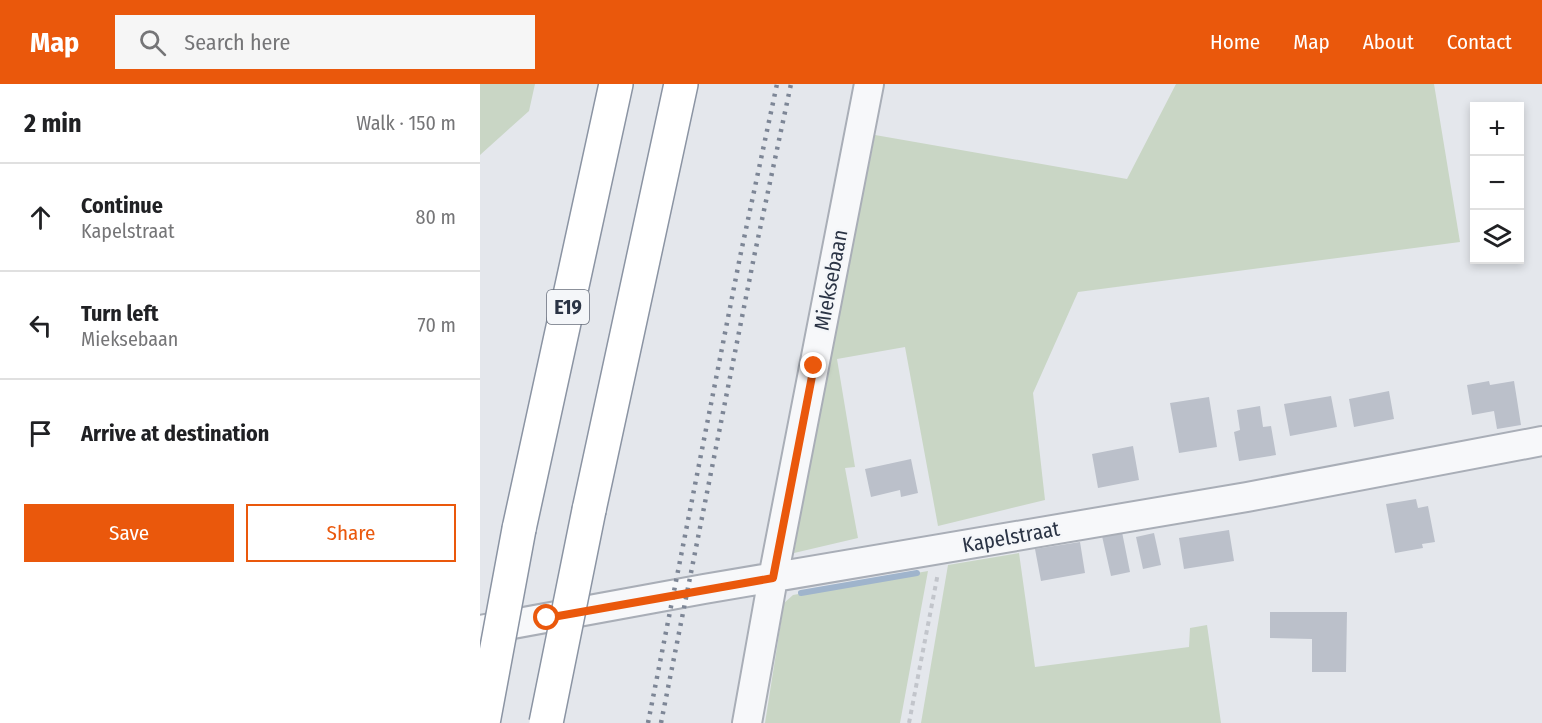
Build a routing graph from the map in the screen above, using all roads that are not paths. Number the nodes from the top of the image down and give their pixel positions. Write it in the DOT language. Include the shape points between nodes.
graph roads {
  1 [pos="616,84"];
  2 [pos="681,84"];
  3 [pos="869,84"];
  4 [pos="1542,441"];
  5 [pos="773,578"];
  6 [pos="480,630"];
  7 [pos="483,723"];
  8 [pos="546,723"];
  9 [pos="747,723"];
  1 -- 7 [label="highway, E19, bridge" via="519,529"];
  2 -- 8 [label="highway, bridge"];
  3 -- 5 [label="street, Mieksebaan"];
  4 -- 5 [label="street, Kapelstraat" via="1247,497"];
  5 -- 6 [label="street, Kapelstraat"];
  5 -- 9 [label="street, Mieksebaan"];
}
